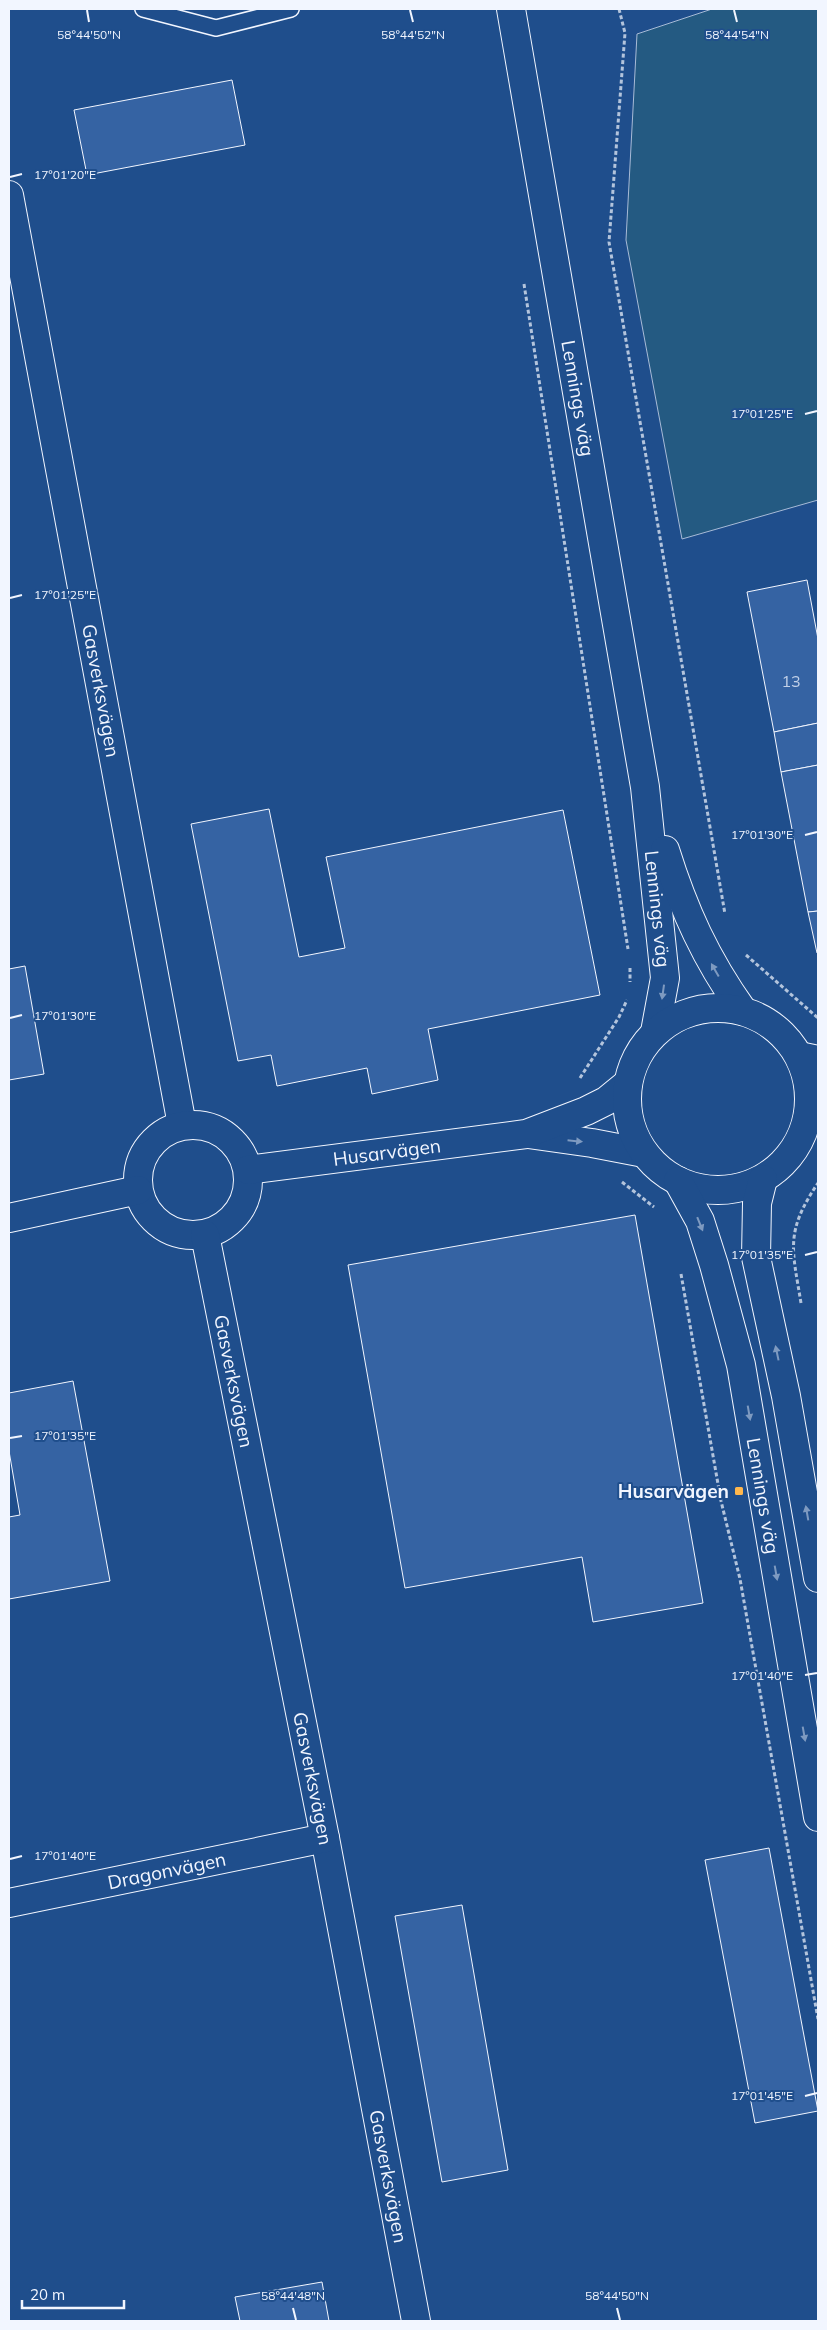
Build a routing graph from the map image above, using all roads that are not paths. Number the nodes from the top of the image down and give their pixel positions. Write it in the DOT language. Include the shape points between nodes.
graph roads {
  1 [pos="143,9"];
  2 [pos="291,9"];
  3 [pos="511,9"];
  4 [pos="9,195"];
  5 [pos="645,787"];
  6 [pos="743,1011"];
  7 [pos="656,1032"];
  8 [pos="809,1058"];
  9 [pos="628,1083"];
  10 [pos="813,1113"];
  11 [pos="182,1126"];
  12 [pos="526,1134"];
  13 [pos="644,1153"];
  14 [pos="248,1170"];
  15 [pos="763,1179"];
  16 [pos="678,1181"];
  17 [pos="138,1190"];
  18 [pos="9,1218"];
  19 [pos="205,1235"];
  20 [pos="818,1578"];
  21 [pos="817,1805"];
  22 [pos="324,1838"];
  23 [pos="9,1903"];
  24 [pos="416,2321"];
  1 -- 2 [label="lane" via="216,28"];
  3 -- 5 [label="street, Lennings väg"];
  4 -- 11 [label="street, Gasverksvägen"];
  6 -- 5 [label="street, Lennings väg, one-way" via="718,977 701,945 675,884"];
  5 -- 7 [label="street, Lennings väg, one-way" via="665,978"];
  6 -- 7 [label="street" via="720,1007 696,1010 674,1018"];
  6 -- 8 [label="street" via="776,1028"];
  7 -- 9 [label="street" via="638,1055"];
  8 -- 10 [label="street" via="807,1075"];
  9 -- 12 [label="street, Husarvägen" via="606,1102"];
  9 -- 13 [label="street" via="627,1108 632,1132"];
  10 -- 15 [label="street" via="800,1141 784,1163"];
  11 -- 14 [label="street" via="199,1125 231,1139"];
  11 -- 17 [label="street" via="152,1142 138,1173"];
  12 -- 13 [label="street, Husarvägen, one-way" via="592,1142"];
  12 -- 14 [label="street, Husarvägen"];
  13 -- 16 [label="street" via="659,1169"];
  14 -- 19 [label="street" via="244,1204 221,1229"];
  15 -- 16 [label="street" via="742,1188 721,1191 699,1189"];
  20 -- 15 [label="street, one-way" via="786,1396 756,1257 757,1203"];
  16 -- 21 [label="street, Lennings väg, one-way" via="700,1221 741,1365"];
  17 -- 18 [label="street"];
  17 -- 19 [label="street" via="144,1207 155,1221 170,1231 187,1236"];
  19 -- 22 [label="street, Gasverksvägen"];
  22 -- 23 [label="street, Dragonvägen"];
  22 -- 24 [label="street, Gasverksvägen"];
}
